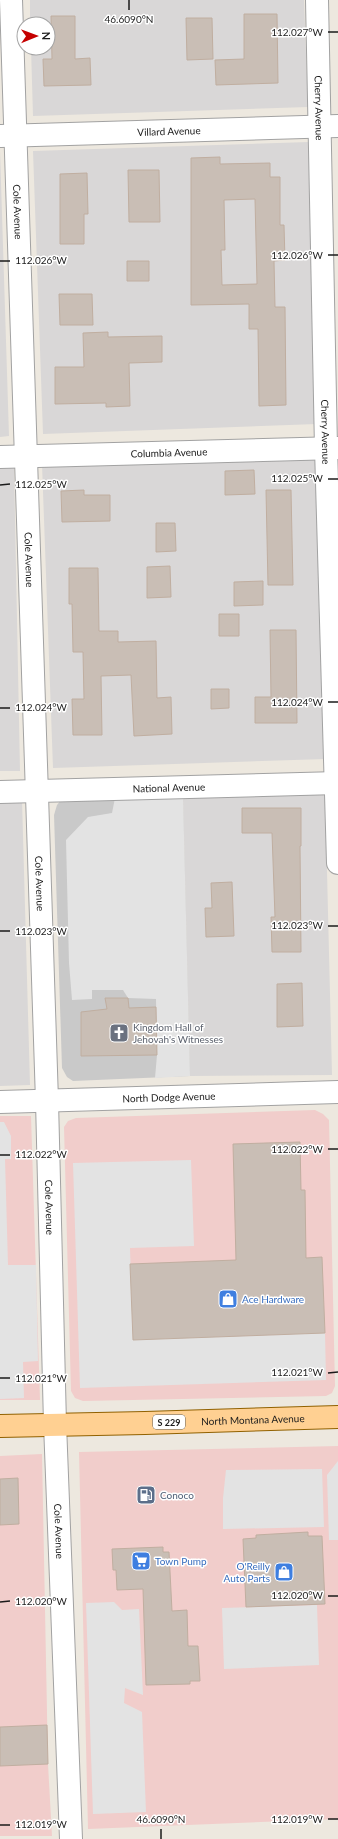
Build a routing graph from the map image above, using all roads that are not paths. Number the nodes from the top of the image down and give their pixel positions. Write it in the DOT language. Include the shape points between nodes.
graph roads {
  1 [pos="11,0"];
  2 [pos="317,0"];
  3 [pos="329,127"];
  4 [pos="7,136"];
  5 [pos="332,448"];
  6 [pos="26,457"];
  7 [pos="0,458"];
  8 [pos="337,782"];
  9 [pos="37,791"];
  10 [pos="0,792"];
  11 [pos="338,863"];
  12 [pos="338,1092"];
  13 [pos="47,1101"];
  14 [pos="0,1102"];
  15 [pos="338,1417"];
  16 [pos="55,1424"];
  17 [pos="0,1426"];
  18 [pos="71,1839"];
  1 -- 4 [label="street, Cole Avenue"];
  2 -- 3 [label="street, Cherry Avenue"];
  3 -- 4 [label="street, Villard Avenue"];
  3 -- 5 [label="street, Cherry Avenue"];
  4 -- 6 [label="street, Cole Avenue"];
  5 -- 6 [label="street, Columbia Avenue"];
  5 -- 8 [label="street, Cherry Avenue"];
  6 -- 7 [label="street, Columbia Avenue"];
  6 -- 9 [label="street, Cole Avenue"];
  8 -- 9 [label="street, National Avenue"];
  8 -- 11 [label="street, Cherry Avenue"];
  9 -- 10 [label="street, National Avenue"];
  9 -- 13 [label="street, Cole Avenue"];
  12 -- 13 [label="street, North Dodge Avenue"];
  13 -- 14 [label="street, North Dodge Avenue"];
  13 -- 16 [label="street, Cole Avenue"];
  15 -- 16 [label="main road, North Montana Avenue / S 229"];
  16 -- 17 [label="main road, North Montana Avenue / S 229"];
  16 -- 18 [label="street, Cole Avenue"];
}
